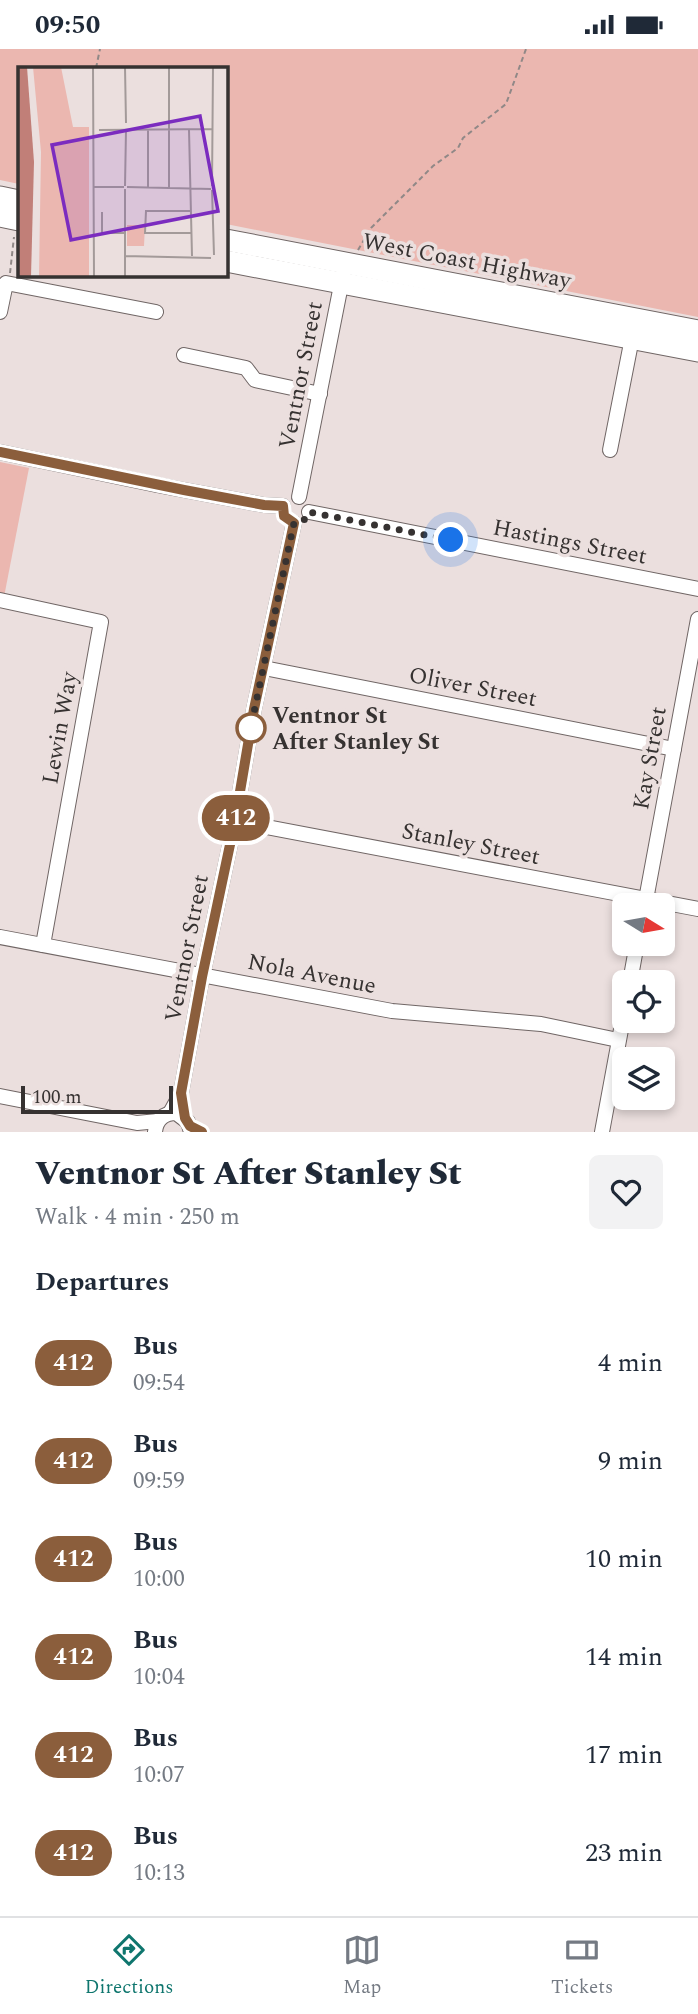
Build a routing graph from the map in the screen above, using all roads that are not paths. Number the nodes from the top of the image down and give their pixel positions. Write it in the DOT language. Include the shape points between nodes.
graph roads {
  1 [pos="0,197"];
  2 [pos="18,201"];
  3 [pos="228,240"];
  4 [pos="228,261"];
  5 [pos="348,266"];
  6 [pos="0,312"];
  7 [pos="156,312"];
  8 [pos="632,338"];
  9 [pos="695,341"];
  10 [pos="184,355"];
  11 [pos="320,394"];
  12 [pos="610,450"];
  13 [pos="0,452"];
  14 [pos="299,497"];
  15 [pos="283,506"];
  16 [pos="309,512"];
  17 [pos="294,523"];
  18 [pos="698,589"];
  19 [pos="0,600"];
  20 [pos="698,619"];
  21 [pos="264,668"];
  22 [pos="674,749"];
  23 [pos="235,821"];
  24 [pos="647,893"];
  25 [pos="612,895"];
  26 [pos="676,906"];
  27 [pos="698,909"];
  28 [pos="0,937"];
  29 [pos="43,945"];
  30 [pos="202,977"];
  31 [pos="620,1033"];
  32 [pos="618,1040"];
  33 [pos="0,1096"];
  34 [pos="176,1126"];
  35 [pos="602,1132"];
  1 -- 2 [label="highway"];
  3 -- 5 [label="highway, West Coast Highway"];
  4 -- 5 [label="highway, West Coast Highway"];
  5 -- 8 [label="highway, West Coast Highway"];
  5 -- 9 [label="highway, West Coast Highway"];
  5 -- 11 [label="street, Ventnor Street"];
  6 -- 7 [label="street" via="6,283"];
  8 -- 9 [label="highway, West Coast Highway"];
  8 -- 12 [label="street"];
  10 -- 11 [label="street" via="246,368 255,380"];
  11 -- 14 [label="street, Ventnor Street"];
  13 -- 15 [label="street"];
  14 -- 15 [label="street" via="290,498"];
  14 -- 16 [label="street"];
  15 -- 17 [label="street" via="284,516"];
  16 -- 17 [label="street"];
  16 -- 18 [label="street, Hastings Street"];
  17 -- 21 [label="street, Ventnor Street"];
  19 -- 29 [label="street, Lewin Way" via="101,622"];
  20 -- 22 [label="street, Kay Street"];
  21 -- 22 [label="street, Oliver Street"];
  21 -- 23 [label="street, Ventnor Street"];
  22 -- 24 [label="street, Kay Street"];
  23 -- 25 [label="street, Stanley Street"];
  23 -- 30 [label="street, Ventnor Street"];
  26 -- 27 [label="street, Stanley Street"];
  28 -- 29 [label="street, Nola Avenue"];
  29 -- 30 [label="street, Nola Avenue"];
  30 -- 32 [label="street, Nola Avenue" via="392,1011 541,1024"];
  30 -- 34 [label="street, Ventnor Street"];
  31 -- 32 [label="street"];
  32 -- 35 [label="street"];
  33 -- 34 [label="street"];
}
